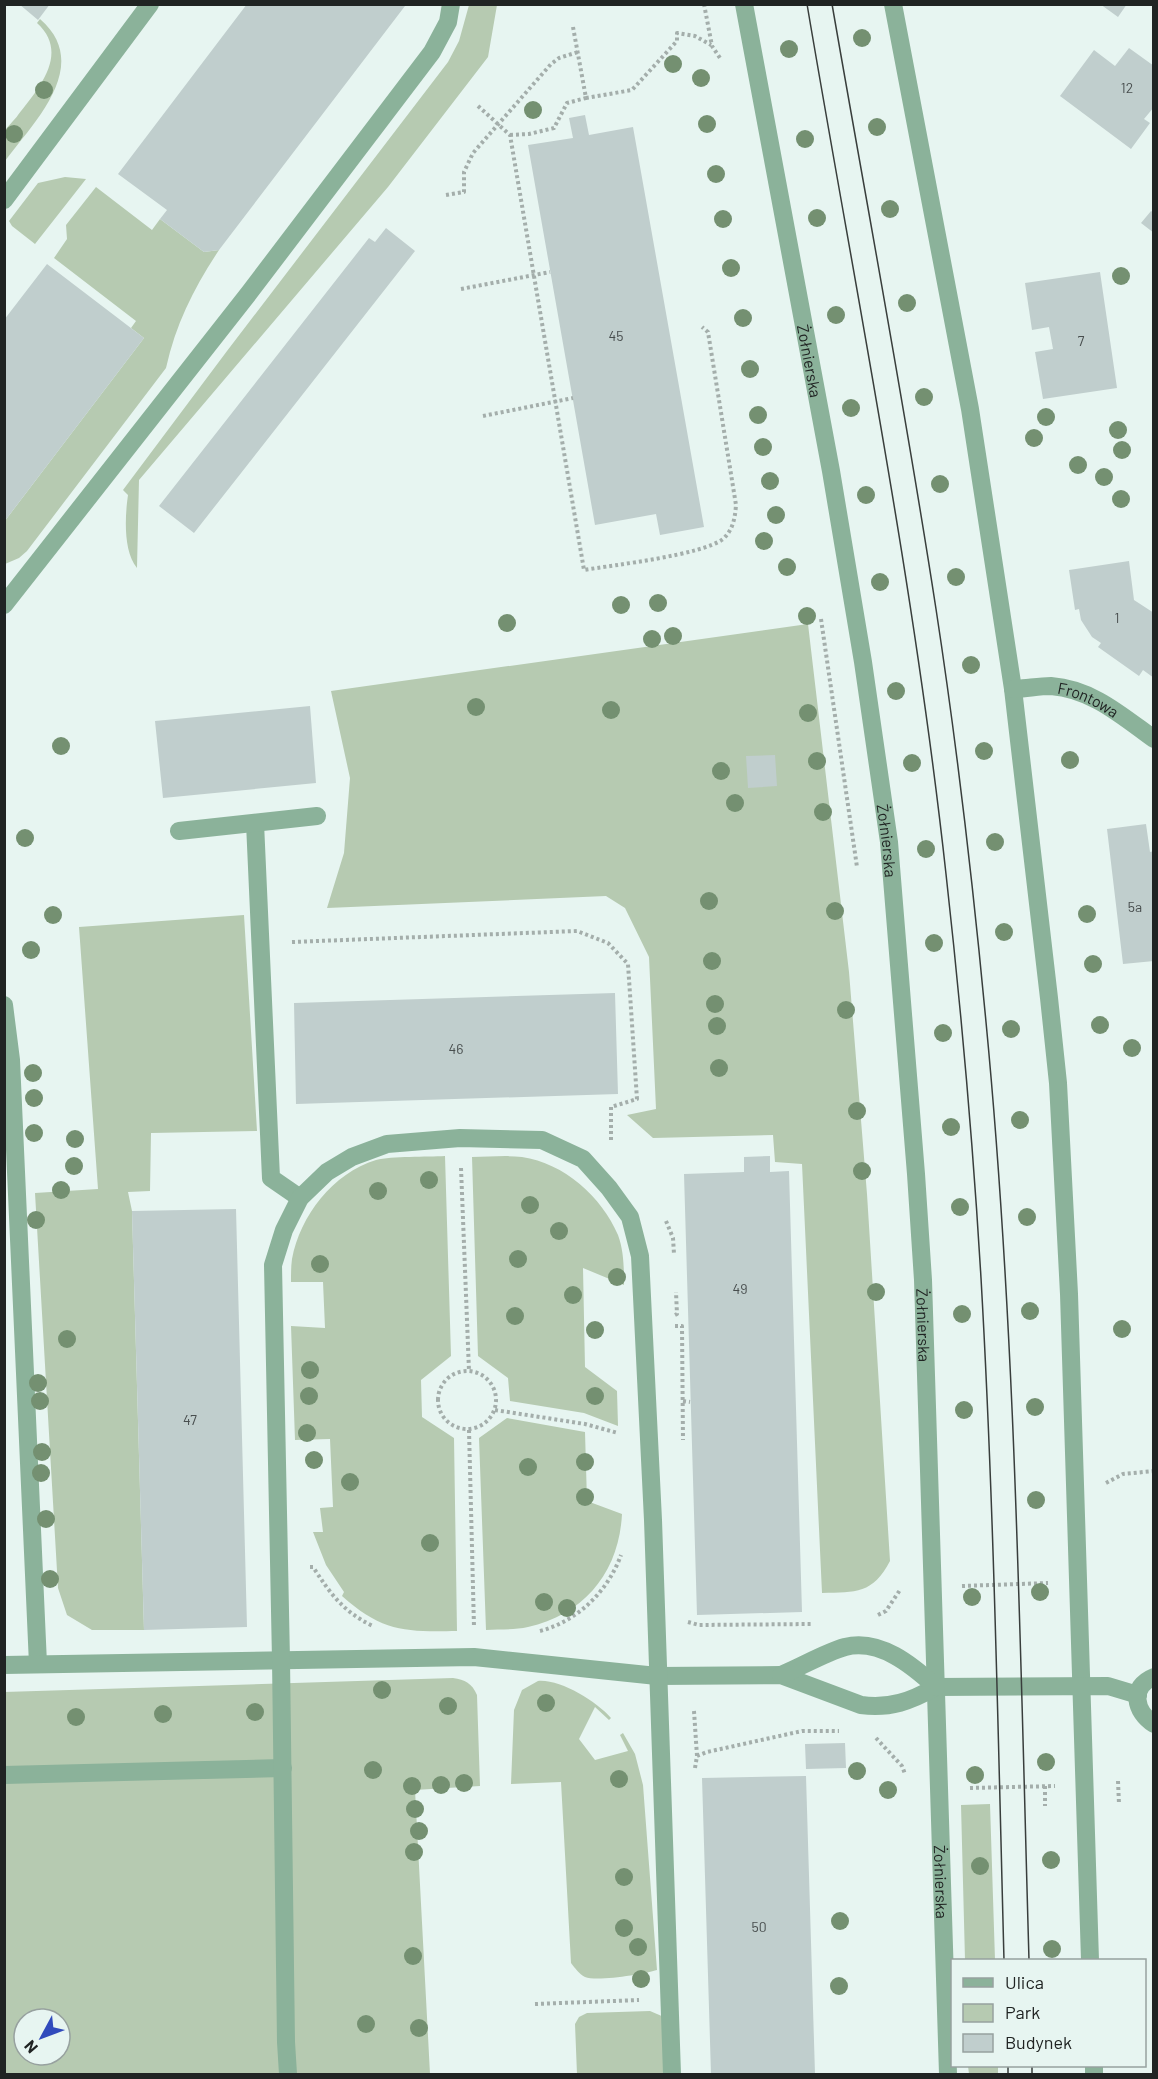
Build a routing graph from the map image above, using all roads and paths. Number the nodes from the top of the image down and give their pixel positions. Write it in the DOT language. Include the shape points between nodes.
graph roads {
  1 [pos="150,4"];
  2 [pos="451,4"];
  3 [pos="704,4"];
  4 [pos="744,4"];
  5 [pos="893,4"];
  6 [pos="573,27"];
  7 [pos="712,46"];
  8 [pos="578,52"];
  9 [pos="723,63"];
  10 [pos="586,98"];
  11 [pos="478,106"];
  12 [pos="498,125"];
  13 [pos="510,135"];
  14 [pos="446,195"];
  15 [pos="4,200"];
  16 [pos="550,272"];
  17 [pos="534,276"];
  18 [pos="461,289"];
  19 [pos="702,327"];
  20 [pos="573,398"];
  21 [pos="555,401"];
  22 [pos="483,416"];
  23 [pos="4,604"];
  24 [pos="821,618"];
  25 [pos="1013,689"];
  26 [pos="1154,739"];
  27 [pos="317,816"];
  28 [pos="255,823"];
  29 [pos="179,831"];
  30 [pos="857,868"];
  31 [pos="262,944"];
  32 [pos="4,1005"];
  33 [pos="460,1138"];
  34 [pos="611,1148"];
  35 [pos="300,1198"];
  36 [pos="470,1371"];
  37 [pos="690,1402"];
  38 [pos="495,1410"];
  39 [pos="469,1430"];
  40 [pos="648,1442"];
  41 [pos="1154,1471"];
  42 [pos="1103,1485"];
  43 [pos="623,1550"];
  44 [pos="280,1568"];
  45 [pos="900,1580"];
  46 [pos="1057,1582"];
  47 [pos="958,1586"];
  48 [pos="688,1611"];
  49 [pos="872,1617"];
  50 [pos="816,1624"];
  51 [pos="376,1627"];
  52 [pos="534,1632"];
  53 [pos="474,1657"];
  54 [pos="281,1660"];
  55 [pos="38,1664"];
  56 [pos="4,1665"];
  57 [pos="781,1675"];
  58 [pos="657,1676"];
  59 [pos="1154,1677"];
  60 [pos="1081,1686"];
  61 [pos="936,1687"];
  62 [pos="1138,1695"];
  63 [pos="1154,1724"];
  64 [pos="844,1731"];
  65 [pos="875,1737"];
  66 [pos="885,1746"];
  67 [pos="283,1768"];
  68 [pos="4,1775"];
  69 [pos="694,1777"];
  70 [pos="1045,1786"];
  71 [pos="1036,1787"];
  72 [pos="985,1788"];
  73 [pos="1045,1806"];
  74 [pos="1090,1959"];
  75 [pos="670,1999"];
  76 [pos="535,2004"];
  77 [pos="288,2074"];
  78 [pos="672,2074"];
  79 [pos="948,2074"];
  1 -- 15 [label="street"];
  2 -- 23 [label="street" via="448,22 432,52 249,293"];
  3 -- 7 [label="path"];
  4 -- 61 [label="street, Żołnierska" via="831,471 889,842 923,1280"];
  5 -- 25 [label="street" via="970,409"];
  6 -- 8 [label="path"];
  7 -- 9 [label="path"];
  7 -- 10 [label="path" via="695,36 677,33 677,41 632,90"];
  8 -- 10 [label="path"];
  8 -- 12 [label="path" via="552,64"];
  10 -- 13 [label="path" via="567,103 554,128"];
  11 -- 12 [label="path"];
  12 -- 13 [label="path"];
  12 -- 14 [label="path" via="473,153 464,172 464,192"];
  13 -- 17 [label="path"];
  16 -- 17 [label="path"];
  17 -- 18 [label="path"];
  17 -- 21 [label="path"];
  19 -- 21 [label="path" via="708,332 736,505 731,530 723,539 698,550 584,570"];
  20 -- 21 [label="path"];
  21 -- 22 [label="path"];
  24 -- 30 [label="path"];
  25 -- 26 [label="street, Frontowa" via="1049,686 1082,692 1111,707"];
  25 -- 60 [label="street" via="1058,1083"];
  27 -- 28 [label="street"];
  28 -- 29 [label="street"];
  28 -- 31 [label="street"];
  31 -- 34 [label="path" via="577,931 608,943 628,964 637,1099 611,1107"];
  31 -- 35 [label="street" via="271,1178"];
  32 -- 55 [label="street" via="11,1060"];
  33 -- 35 [label="street" via="378,1147 327,1172"];
  33 -- 36 [label="path"];
  33 -- 40 [label="street" via="542,1140 583,1159 630,1217 640,1256"];
  35 -- 44 [label="street" via="273,1265"];
  36 -- 38 [label="path" via="490,1382 496,1393"];
  36 -- 39 [label="path" via="454,1374 442,1384 438,1400 442,1415 453,1426"];
  37 -- 40 [label="path" via="683,1401 683,1441"];
  38 -- 39 [label="path" via="485,1424"];
  38 -- 40 [label="path" via="585,1424"];
  39 -- 53 [label="path"];
  40 -- 58 [label="street"];
  41 -- 42 [label="path" via="1123,1474"];
  43 -- 52 [label="path" via="608,1580 592,1600 566,1621"];
  44 -- 51 [label="path" via="313,1567 337,1601 357,1618"];
  44 -- 54 [label="street"];
  45 -- 49 [label="path" via="900,1590 886,1611"];
  46 -- 47 [label="path"];
  48 -- 50 [label="path" via="688,1622 699,1625"];
  53 -- 54 [label="street"];
  53 -- 58 [label="street"];
  54 -- 55 [label="street"];
  54 -- 67 [label="street"];
  55 -- 56 [label="street"];
  57 -- 58 [label="street"];
  57 -- 61 [label="street" via="874,1707 913,1700"];
  57 -- 61 [label="street" via="846,1647 864,1647 883,1650 908,1663"];
  58 -- 75 [label="street"];
  59 -- 62 [label="street" via="1144,1683"];
  60 -- 61 [label="street"];
  60 -- 62 [label="street" via="1108,1686"];
  60 -- 74 [label="street"];
  61 -- 79 [label="street, Żołnierska"];
  62 -- 63 [label="street" via="1140,1713"];
  64 -- 69 [label="path" via="802,1731 707,1752 697,1756"];
  65 -- 66 [label="path"];
  67 -- 68 [label="street"];
  67 -- 77 [label="street"];
  70 -- 73 [label="path"];
  71 -- 72 [label="path"];
  75 -- 76 [label="path"];
  75 -- 78 [label="street"];
}
